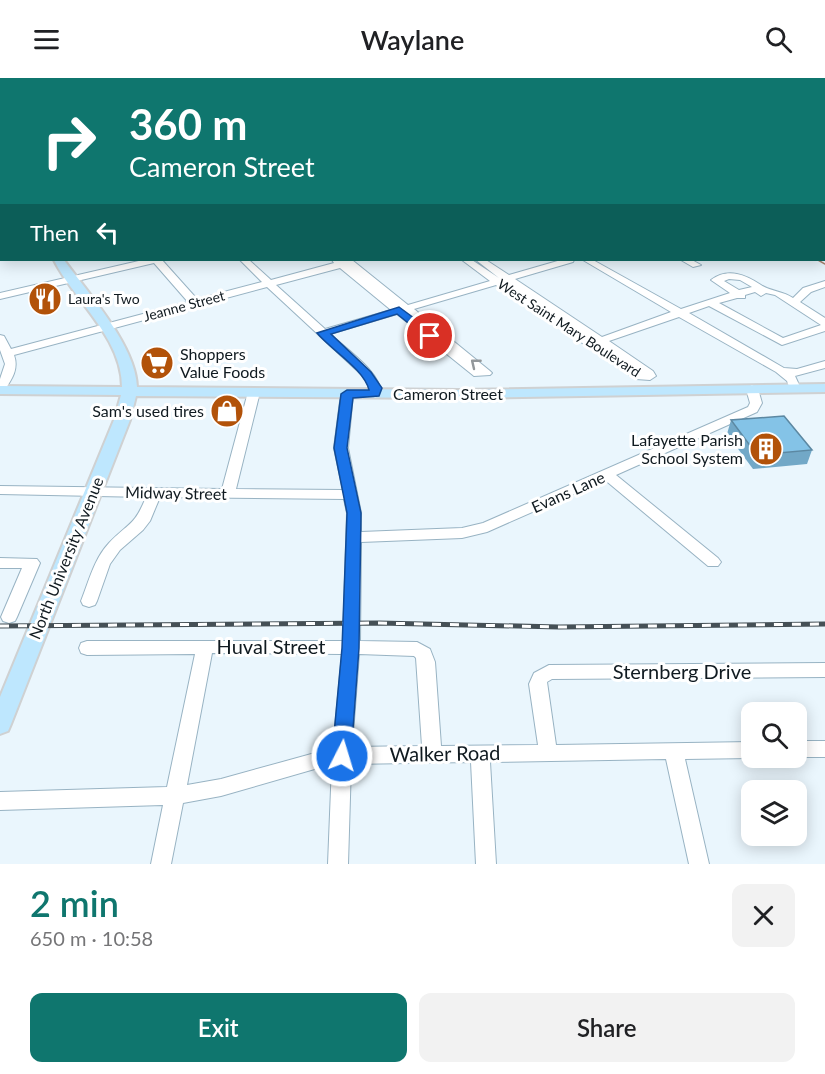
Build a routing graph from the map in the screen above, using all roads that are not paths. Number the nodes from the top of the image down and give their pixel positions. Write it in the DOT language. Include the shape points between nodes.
graph roads {
  1 [pos="60,261"];
  2 [pos="151,261"];
  3 [pos="156,261"];
  4 [pos="245,261"];
  5 [pos="347,261"];
  6 [pos="468,261"];
  7 [pos="481,261"];
  8 [pos="567,261"];
  9 [pos="589,261"];
  10 [pos="688,261"];
  11 [pos="696,265"];
  12 [pos="73,279"];
  13 [pos="503,280"];
  14 [pos="271,283"];
  15 [pos="825,284"];
  16 [pos="760,290"];
  17 [pos="739,295"];
  18 [pos="0,296"];
  19 [pos="792,301"];
  20 [pos="195,303"];
  21 [pos="711,303"];
  22 [pos="403,309"];
  23 [pos="680,313"];
  24 [pos="825,325"];
  25 [pos="105,327"];
  26 [pos="323,333"];
  27 [pos="0,338"];
  28 [pos="7,353"];
  29 [pos="825,364"];
  30 [pos="780,370"];
  31 [pos="795,388"];
  32 [pos="825,388"];
  33 [pos="0,389"];
  34 [pos="752,390"];
  35 [pos="130,392"];
  36 [pos="254,392"];
  37 [pos="347,394"];
  38 [pos="375,394"];
  39 [pos="607,475"];
  40 [pos="0,490"];
  41 [pos="93,492"];
  42 [pos="155,492"];
  43 [pos="228,493"];
  44 [pos="351,495"];
  45 [pos="353,537"];
  46 [pos="713,562"];
  47 [pos="0,563"];
  48 [pos="89,601"];
  49 [pos="9,617"];
  50 [pos="205,647"];
  51 [pos="87,648"];
  52 [pos="351,648"];
  53 [pos="825,670"];
  54 [pos="0,724"];
  55 [pos="807,749"];
  56 [pos="825,749"];
  57 [pos="741,750"];
  58 [pos="674,751"];
  59 [pos="548,752"];
  60 [pos="480,753"];
  61 [pos="432,754"];
  62 [pos="342,756"];
  63 [pos="176,795"];
  64 [pos="0,801"];
  65 [pos="161,864"];
  66 [pos="338,864"];
  67 [pos="486,864"];
  68 [pos="699,864"];
  1 -- 12 [label="main road"];
  2 -- 12 [label="street"];
  3 -- 20 [label="street"];
  4 -- 14 [label="street"];
  5 -- 14 [label="street, Jeanne Street"];
  5 -- 22 [label="street"];
  6 -- 13 [label="street, West Saint Mary Boulevard"];
  7 -- 13 [label="street, West Saint Mary Boulevard"];
  8 -- 13 [label="street"];
  9 -- 23 [label="street"];
  10 -- 11 [label="street"];
  12 -- 18 [label="street"];
  12 -- 25 [label="main road"];
  13 -- 22 [label="street"];
  13 -- 23 [label="street, West Saint Mary Boulevard" via="597,342"];
  14 -- 20 [label="street, Jeanne Street"];
  14 -- 26 [label="street"];
  15 -- 19 [label="street"];
  16 -- 17 [label="street"];
  16 -- 17 [label="street" via="737,275 716,280"];
  16 -- 19 [label="street"];
  17 -- 21 [label="street"];
  19 -- 24 [label="street"];
  20 -- 25 [label="street, Jeanne Street"];
  21 -- 23 [label="street"];
  21 -- 24 [label="street" via="782,342"];
  22 -- 22 [label="street, one-way" via="478,374 486,373"];
  22 -- 26 [label="street"];
  23 -- 30 [label="street"];
  25 -- 28 [label="street, Jeanne Street"];
  25 -- 35 [label="main road" via="123,356"];
  26 -- 38 [label="street" via="367,374 375,385"];
  27 -- 28 [label="street"];
  28 -- 33 [label="street" via="12,369"];
  29 -- 30 [label="street" via="798,374"];
  30 -- 31 [label="street" via="793,380"];
  31 -- 32 [label="main road, Cameron Street"];
  31 -- 34 [label="main road, Cameron Street"];
  33 -- 35 [label="main road, Cameron Street"];
  34 -- 38 [label="main road, Cameron Street"];
  34 -- 39 [label="street, Evans Lane" via="756,403 753,409"];
  35 -- 36 [label="main road, Cameron Street"];
  35 -- 41 [label="main road, North University Avenue"];
  36 -- 37 [label="main road, Cameron Street"];
  36 -- 43 [label="street"];
  37 -- 38 [label="main road, Cameron Street"];
  37 -- 44 [label="street" via="341,448"];
  39 -- 45 [label="street, Evans Lane" via="471,532"];
  39 -- 46 [label="street"];
  40 -- 41 [label="street, Midway Street"];
  41 -- 42 [label="street, Midway Street"];
  41 -- 54 [label="main road, North University Avenue"];
  42 -- 43 [label="street, Midway Street"];
  42 -- 48 [label="street" via="145,518 103,562"];
  43 -- 44 [label="street, Midway Street"];
  44 -- 45 [label="street"];
  45 -- 52 [label="street"];
  47 -- 49 [label="street" via="32,563"];
  50 -- 51 [label="street, Huval Street"];
  50 -- 52 [label="street, Huval Street"];
  50 -- 63 [label="street"];
  52 -- 61 [label="street, Huval Street" via="409,648 424,654"];
  52 -- 62 [label="street"];
  53 -- 59 [label="street, Sternberg Drive" via="553,672 540,678 538,684"];
  55 -- 56 [label="street"];
  57 -- 58 [label="street, Walker Road"];
  58 -- 59 [label="street, Walker Road"];
  58 -- 68 [label="street"];
  59 -- 60 [label="street, Walker Road"];
  60 -- 61 [label="street, Walker Road"];
  60 -- 67 [label="street"];
  61 -- 62 [label="street, Walker Road"];
  62 -- 63 [label="street, Walker Road" via="307,761 225,786"];
  62 -- 66 [label="street"];
  63 -- 64 [label="street, Walker Road"];
  63 -- 65 [label="street"];
}
